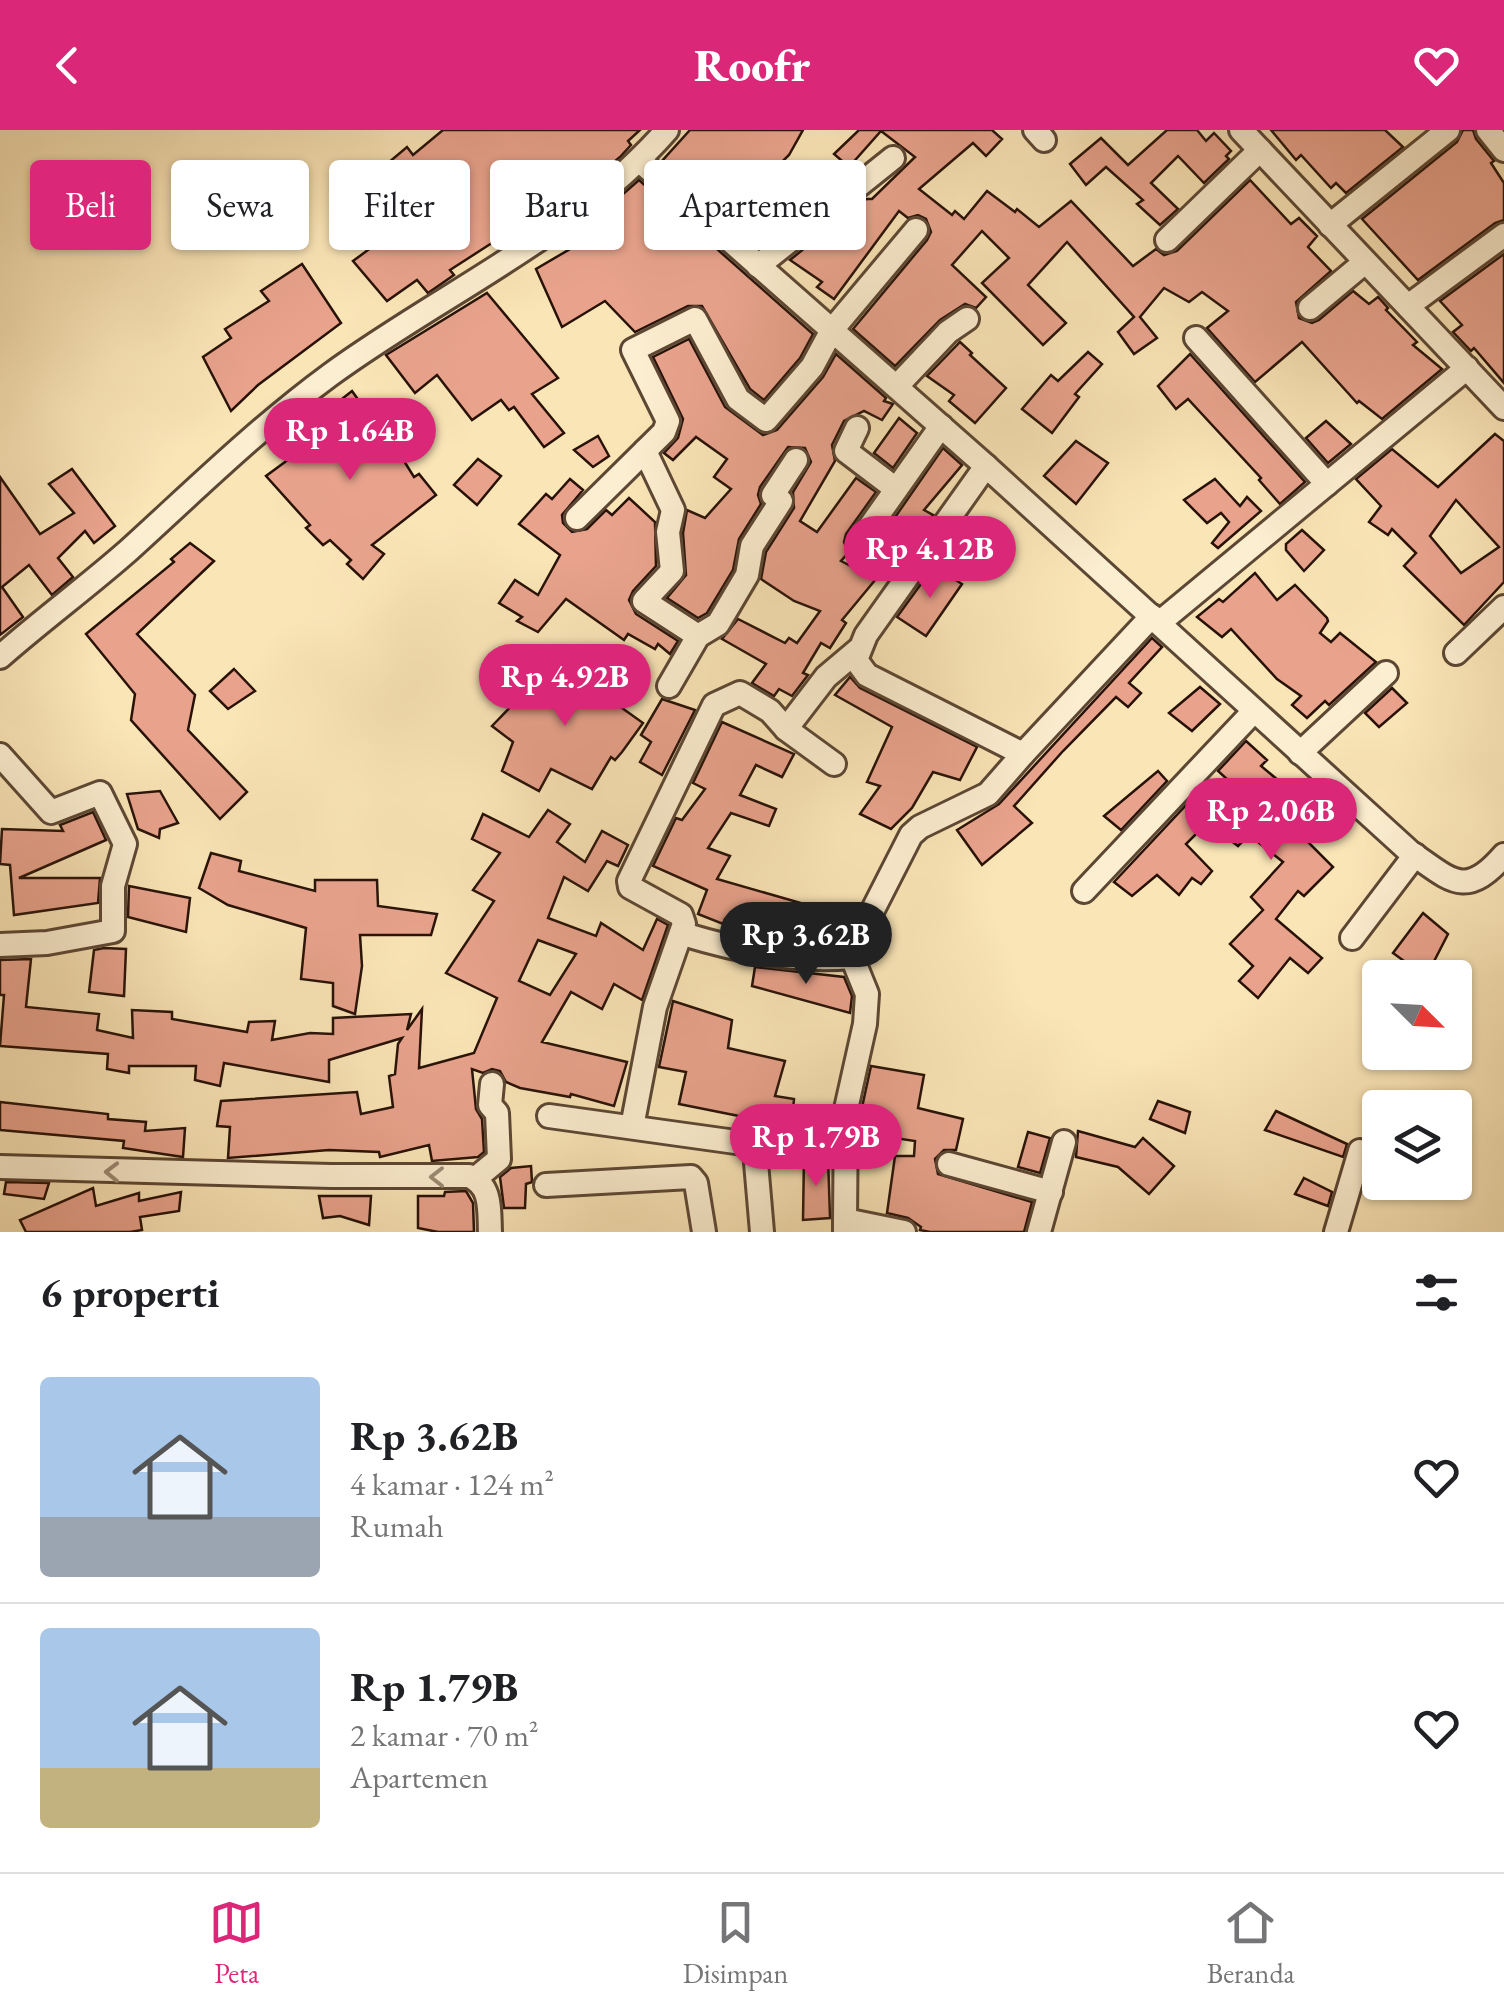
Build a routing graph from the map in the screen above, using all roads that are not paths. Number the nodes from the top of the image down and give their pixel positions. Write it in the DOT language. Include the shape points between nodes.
graph roads {
  1 [pos="667,130"];
  2 [pos="1241,130"];
  3 [pos="1448,130"];
  4 [pos="1488,130"];
  5 [pos="1260,150"];
  6 [pos="1504,150"];
  7 [pos="893,158"];
  8 [pos="640,161"];
  9 [pos="1330,225"];
  10 [pos="916,230"];
  11 [pos="1504,236"];
  12 [pos="1167,240"];
  13 [pos="1365,262"];
  14 [pos="758,266"];
  15 [pos="1408,306"];
  16 [pos="1310,308"];
  17 [pos="967,318"];
  18 [pos="832,330"];
  19 [pos="1196,338"];
  20 [pos="1466,368"];
  21 [pos="897,386"];
  22 [pos="1504,408"];
  23 [pos="941,426"];
  24 [pos="857,428"];
  25 [pos="645,451"];
  26 [pos="796,460"];
  27 [pos="986,466"];
  28 [pos="1327,484"];
  29 [pos="896,490"];
  30 [pos="577,518"];
  31 [pos="858,542"];
  32 [pos="1504,607"];
  33 [pos="1156,620"];
  34 [pos="698,636"];
  35 [pos="858,650"];
  36 [pos="1456,653"];
  37 [pos="0,657"];
  38 [pos="1386,673"];
  39 [pos="668,686"];
  40 [pos="1254,710"];
  41 [pos="786,729"];
  42 [pos="1300,753"];
  43 [pos="1023,754"];
  44 [pos="0,755"];
  45 [pos="834,764"];
  46 [pos="1414,855"];
  47 [pos="1504,856"];
  48 [pos="1084,890"];
  49 [pos="683,934"];
  50 [pos="1352,938"];
  51 [pos="0,945"];
  52 [pos="852,957"];
  53 [pos="492,1084"];
  54 [pos="549,1116"];
  55 [pos="632,1127"];
  56 [pos="1064,1142"];
  57 [pos="1360,1152"];
  58 [pos="949,1164"];
  59 [pos="0,1168"];
  60 [pos="476,1178"];
  61 [pos="546,1185"];
  62 [pos="1051,1192"];
  63 [pos="845,1226"];
  64 [pos="490,1232"];
  65 [pos="704,1232"];
  66 [pos="762,1232"];
  67 [pos="904,1232"];
  68 [pos="1039,1232"];
  69 [pos="1336,1232"];
  1 -- 8 [label="street"];
  2 -- 5 [label="street"];
  3 -- 9 [label="street"];
  4 -- 6 [label="street"];
  5 -- 9 [label="street"];
  5 -- 12 [label="street"];
  7 -- 14 [label="street"];
  8 -- 14 [label="street"];
  8 -- 37 [label="street" via="559,226 327,378 229,455 127,552"];
  9 -- 13 [label="street"];
  10 -- 18 [label="street"];
  11 -- 15 [label="street"];
  13 -- 15 [label="street"];
  13 -- 16 [label="street"];
  14 -- 18 [label="street"];
  15 -- 20 [label="street"];
  17 -- 21 [label="street"];
  18 -- 21 [label="street"];
  18 -- 25 [label="street" via="812,367 766,420 738,399 696,319 633,350 668,421"];
  19 -- 28 [label="street"];
  20 -- 22 [label="street"];
  20 -- 28 [label="street"];
  21 -- 23 [label="street"];
  23 -- 27 [label="street"];
  23 -- 29 [label="street"];
  24 -- 29 [label="street" via="846,451"];
  25 -- 30 [label="street"];
  25 -- 34 [label="street" via="673,510 672,570 644,601"];
  26 -- 34 [label="street" via="773,495 781,501 752,546 747,575 718,624"];
  27 -- 33 [label="street"];
  27 -- 35 [label="street"];
  28 -- 33 [label="street"];
  29 -- 31 [label="street"];
  32 -- 36 [label="street"];
  33 -- 40 [label="street"];
  33 -- 43 [label="street"];
  34 -- 39 [label="street"];
  35 -- 41 [label="street" via="826,677"];
  35 -- 43 [label="street" via="856,660 867,675"];
  38 -- 42 [label="street"];
  40 -- 42 [label="street"];
  40 -- 48 [label="street"];
  41 -- 45 [label="street"];
  41 -- 49 [label="street" via="770,710 740,693 714,705 700,729 628,881 681,915"];
  42 -- 46 [label="street"];
  43 -- 52 [label="street" via="988,794 911,835"];
  44 -- 51 [label="street" via="50,812 100,793 125,844 113,886 113,931"];
  46 -- 47 [label="street" via="1462,883 1481,879"];
  46 -- 50 [label="street"];
  49 -- 52 [label="street" via="790,959"];
  49 -- 55 [label="street" via="656,1007"];
  52 -- 63 [label="street" via="868,994 846,1109"];
  53 -- 60 [label="street" via="498,1159"];
  54 -- 55 [label="street"];
  55 -- 66 [label="street" via="750,1144"];
  56 -- 62 [label="street"];
  57 -- 69 [label="street"];
  58 -- 62 [label="street"];
  60 -- 59 [label="street, one-way"];
  60 -- 64 [label="street" via="487,1193"];
  61 -- 65 [label="street" via="691,1177"];
  62 -- 68 [label="street"];
  63 -- 67 [label="street"];
}
